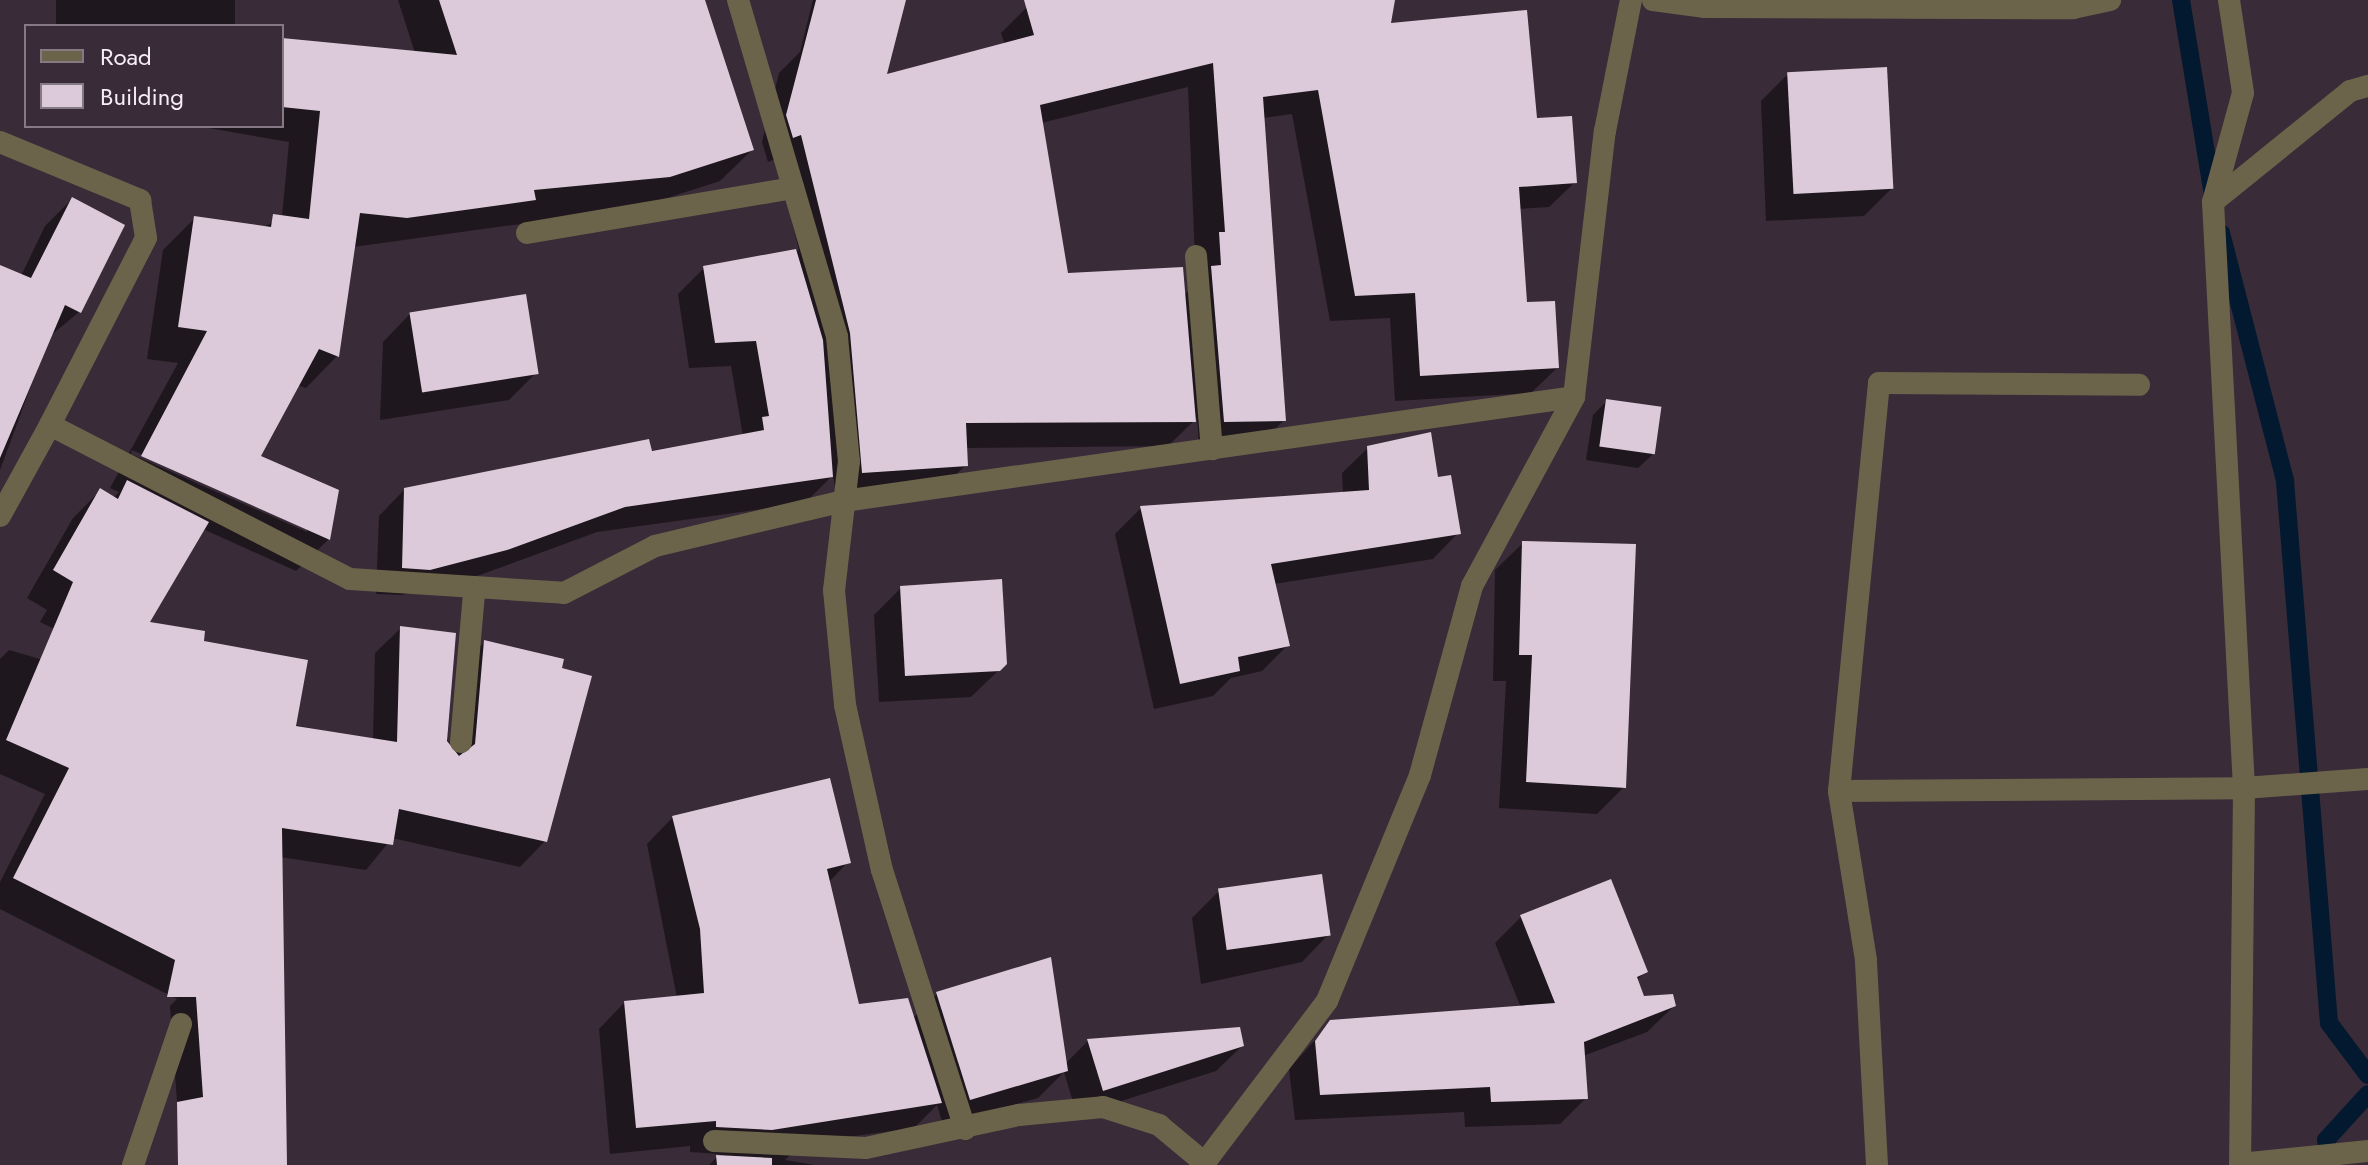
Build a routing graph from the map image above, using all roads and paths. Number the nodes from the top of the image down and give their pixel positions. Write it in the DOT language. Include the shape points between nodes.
graph roads {
  1 [pos="738,0"];
  2 [pos="1631,0"];
  3 [pos="1653,0"];
  4 [pos="2110,0"];
  5 [pos="2229,0"];
  6 [pos="1703,4"];
  7 [pos="2368,86"];
  8 [pos="0,142"];
  9 [pos="793,188"];
  10 [pos="2213,202"];
  11 [pos="527,233"];
  12 [pos="1196,256"];
  13 [pos="2139,385"];
  14 [pos="1574,397"];
  15 [pos="50,425"];
  16 [pos="1212,449"];
  17 [pos="844,501"];
  18 [pos="0,516"];
  19 [pos="474,592"];
  20 [pos="461,742"];
  21 [pos="2368,779"];
  22 [pos="2244,788"];
  23 [pos="1839,791"];
  24 [pos="181,1024"];
  25 [pos="965,1129"];
  26 [pos="714,1141"];
  27 [pos="2368,1151"];
  28 [pos="1202,1162"];
  29 [pos="2240,1164"];
  30 [pos="133,1165"];
  31 [pos="1877,1165"];
  1 -- 9 [label="street"];
  2 -- 14 [label="street" via="1605,131"];
  3 -- 6 [label="street"];
  4 -- 6 [label="street" via="2073,8"];
  5 -- 10 [label="street" via="2243,93"];
  7 -- 10 [label="street" via="2350,91"];
  8 -- 15 [label="street" via="140,200 146,238"];
  9 -- 11 [label="street"];
  9 -- 17 [label="street" via="837,337 849,461"];
  10 -- 22 [label="street"];
  12 -- 16 [label="street"];
  13 -- 23 [label="street" via="1879,383"];
  14 -- 16 [label="street"];
  14 -- 28 [label="street" via="1472,586 1420,775 1327,1001"];
  15 -- 18 [label="street"];
  15 -- 19 [label="street" via="350,579"];
  16 -- 17 [label="street"];
  17 -- 19 [label="street" via="655,546 564,593"];
  17 -- 25 [label="street" via="834,590 845,705 882,870"];
  19 -- 20 [label="street"];
  21 -- 22 [label="street"];
  22 -- 23 [label="street"];
  22 -- 29 [label="street"];
  23 -- 31 [label="street" via="1866,960"];
  24 -- 30 [label="street"];
  25 -- 26 [label="street" via="866,1148"];
  25 -- 28 [label="street" via="1019,1115 1103,1107 1159,1125"];
  27 -- 29 [label="street"];
}
